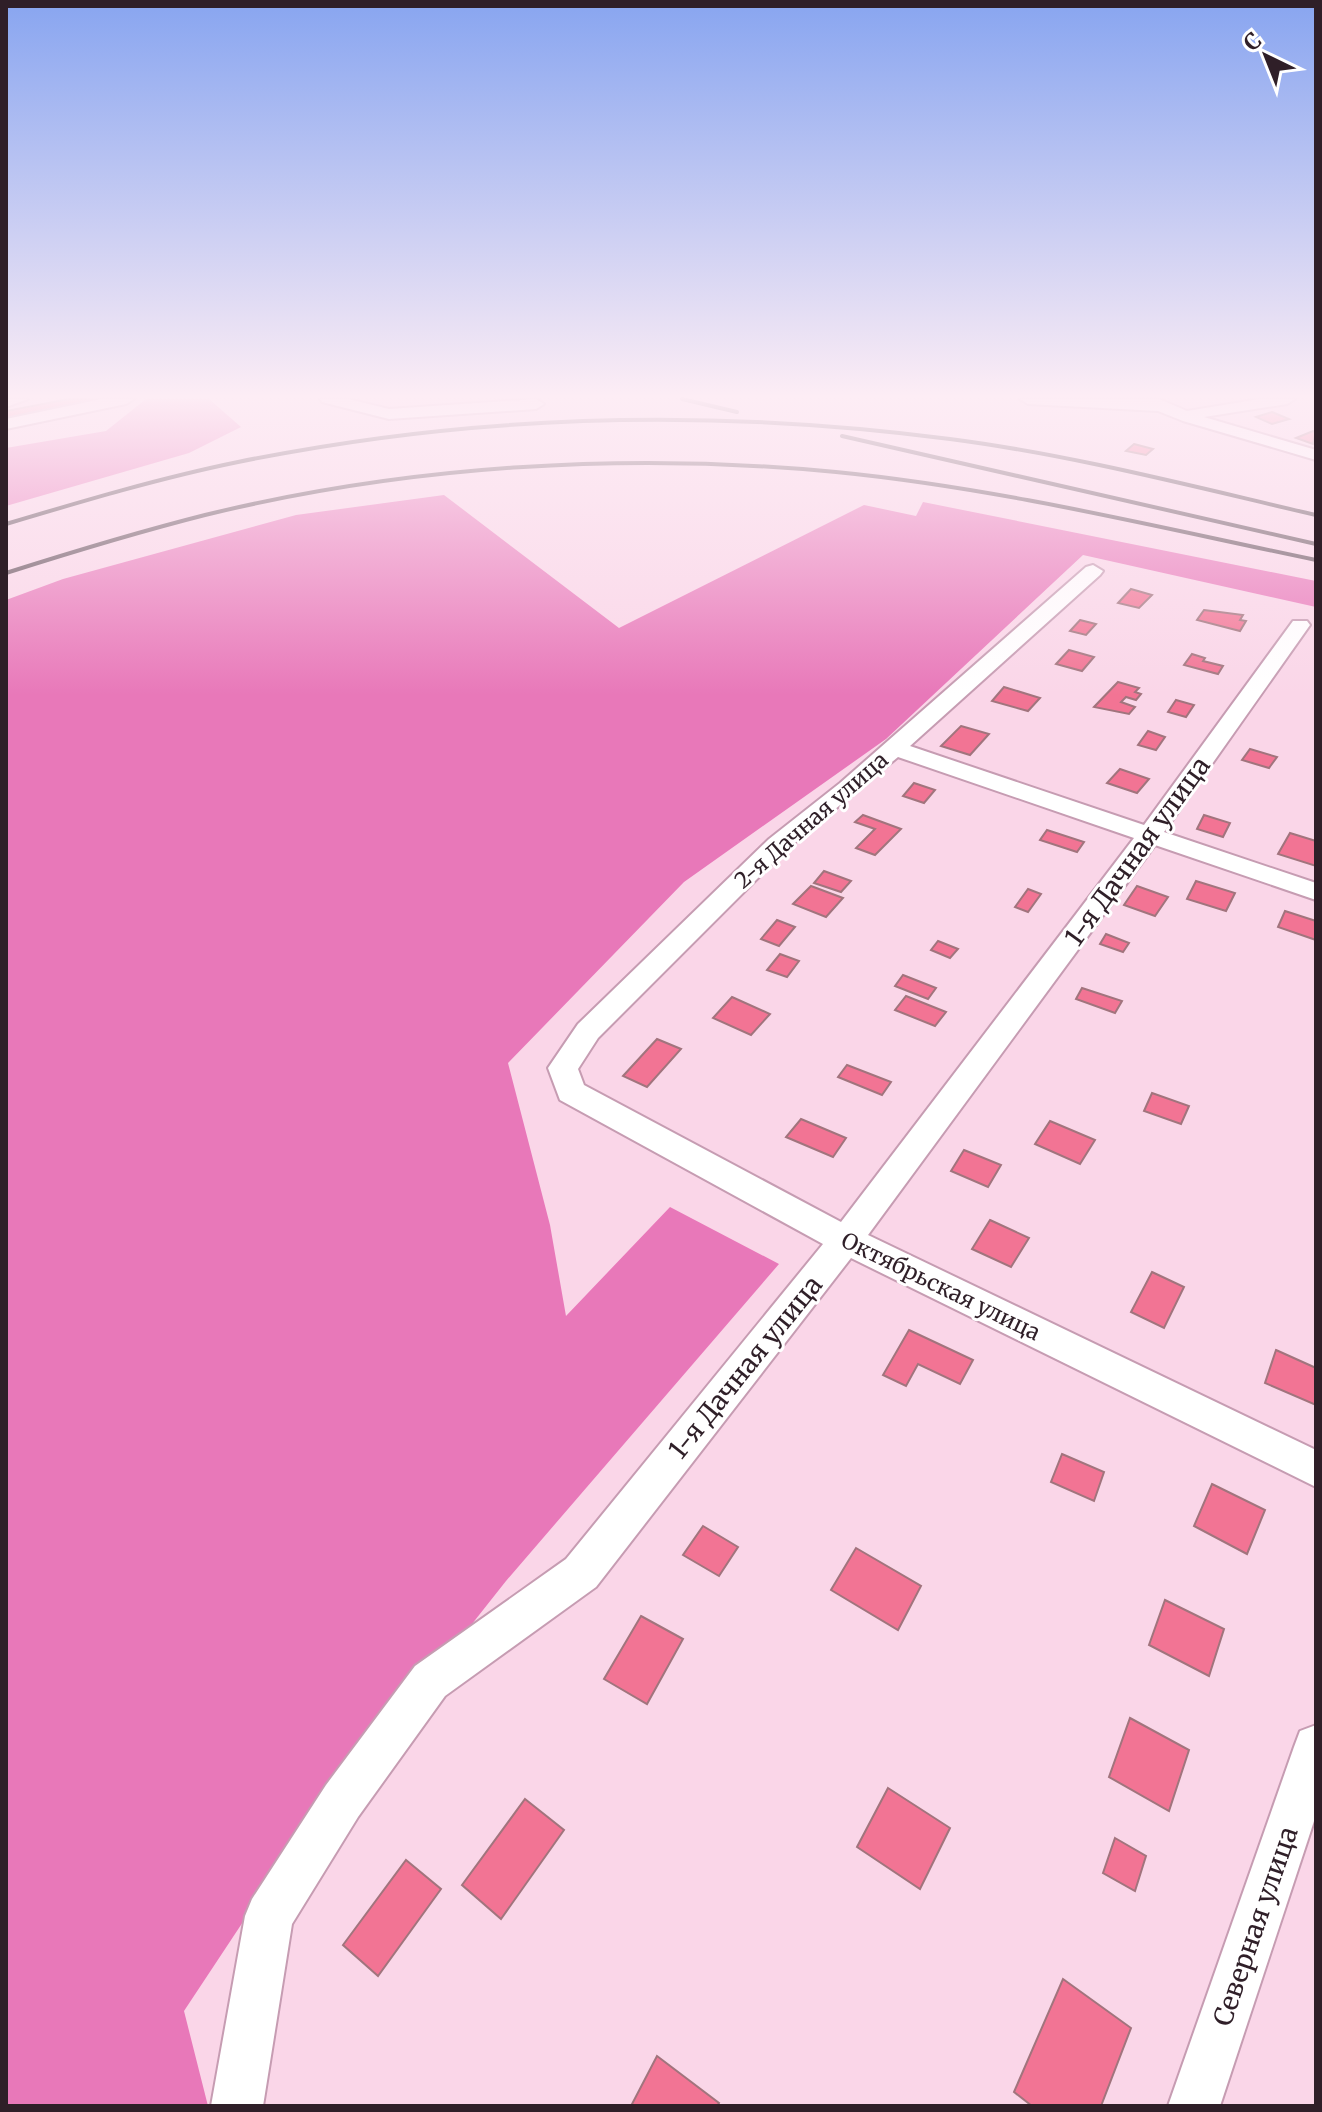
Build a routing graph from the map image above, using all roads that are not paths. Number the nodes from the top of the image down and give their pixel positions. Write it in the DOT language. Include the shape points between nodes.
graph roads {
  1 [pos="1093,571"];
  2 [pos="1300,625"];
  3 [pos="894,748"];
  4 [pos="1148,837"];
  5 [pos="1316,892"];
  6 [pos="571,1092"];
  7 [pos="846,1240"];
  8 [pos="1316,1469"];
  9 [pos="1316,1747"];
  10 [pos="237,2106"];
  11 [pos="1194,2106"];
  1 -- 3 [label="street, 2-я Дачная улица"];
  2 -- 4 [label="street, 1-я Дачная улица"];
  3 -- 4 [label="street"];
  3 -- 6 [label="street, 2-я Дачная улица" via="778,844 588,1031 563,1068"];
  4 -- 5 [label="street"];
  4 -- 7 [label="street, 1-я Дачная улица"];
  6 -- 7 [label="street, Октябрьская улица"];
  7 -- 8 [label="street, Октябрьская улица"];
  7 -- 10 [label="street, 1-я Дачная улица" via="581,1573 430,1681 342,1801 269,1916"];
  9 -- 11 [label="street, Северная улица"];
}
